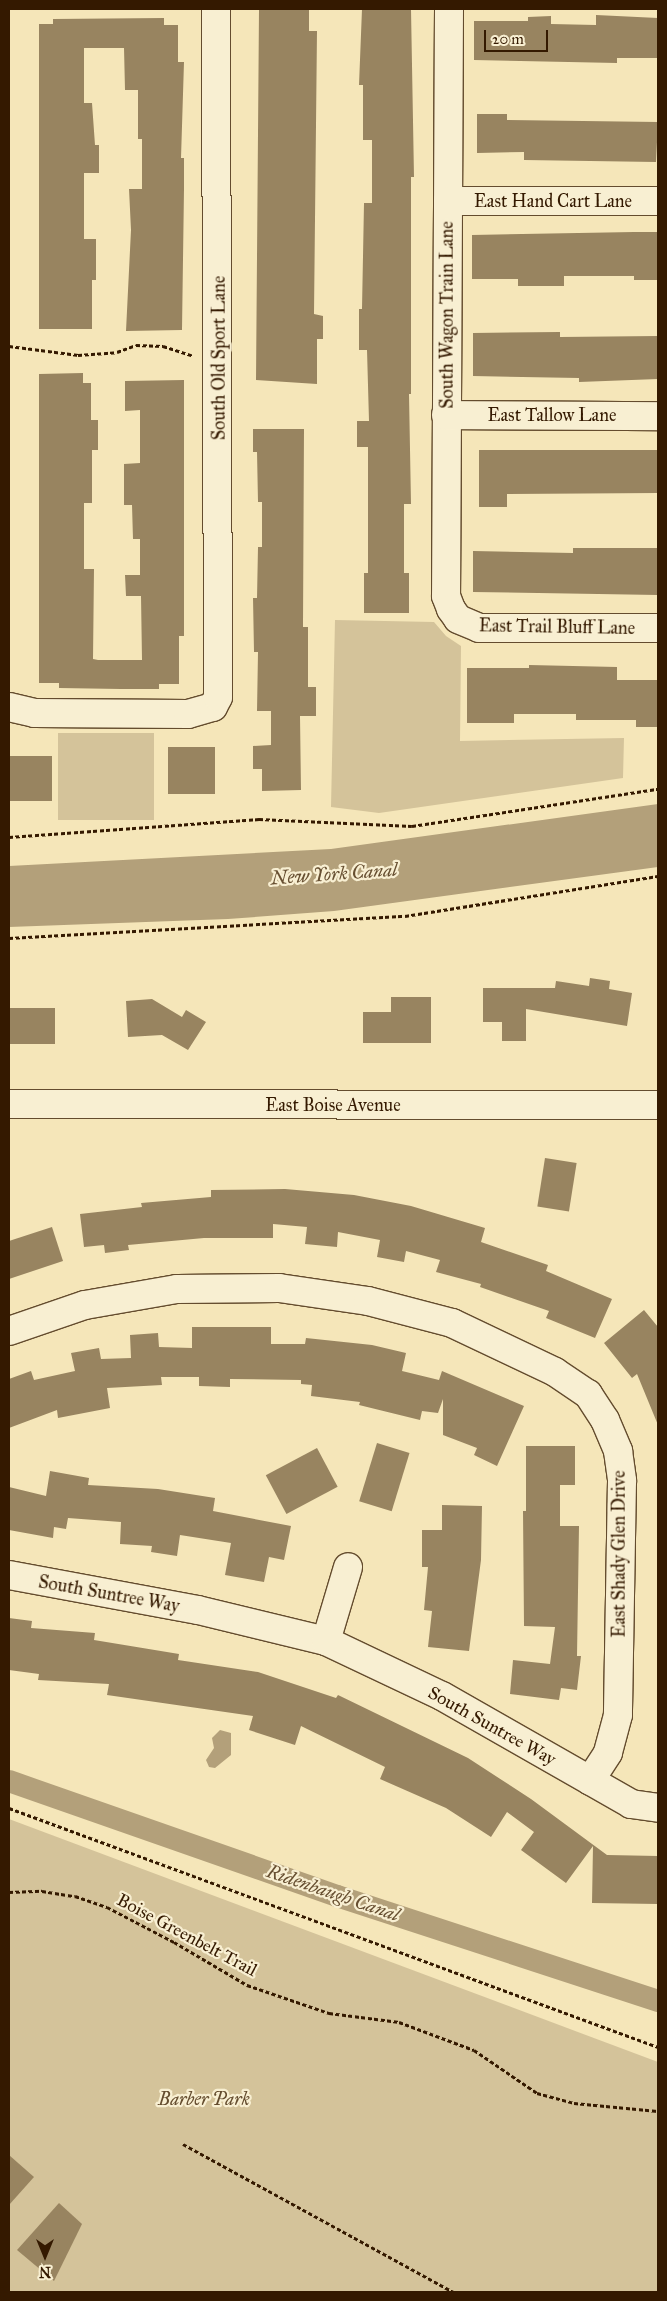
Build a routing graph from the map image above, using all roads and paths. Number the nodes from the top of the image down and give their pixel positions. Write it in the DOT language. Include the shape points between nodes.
graph roads {
  1 [pos="216,9"];
  2 [pos="449,9"];
  3 [pos="448,201"];
  4 [pos="658,202"];
  5 [pos="9,346"];
  6 [pos="219,354"];
  7 [pos="446,415"];
  8 [pos="658,416"];
  9 [pos="458,619"];
  10 [pos="658,628"];
  11 [pos="9,707"];
  12 [pos="658,789"];
  13 [pos="9,837"];
  14 [pos="658,876"];
  15 [pos="9,938"];
  16 [pos="9,1104"];
  17 [pos="658,1105"];
  18 [pos="9,1331"];
  19 [pos="348,1567"];
  20 [pos="9,1575"];
  21 [pos="326,1641"];
  22 [pos="590,1781"];
  23 [pos="9,1808"];
  24 [pos="658,1808"];
  25 [pos="9,1892"];
  26 [pos="658,2047"];
  27 [pos="658,2111"];
  28 [pos="183,2144"];
  29 [pos="453,2292"];
  1 -- 6 [label="street, South Old Sport Lane"];
  2 -- 3 [label="street, South Wagon Train Lane"];
  3 -- 4 [label="street, East Hand Cart Lane"];
  3 -- 7 [label="street, South Wagon Train Lane"];
  5 -- 6 [label="path" via="78,355 117,352 136,345 163,346 193,356"];
  6 -- 11 [label="street, South Old Sport Lane" via="219,677 213,707 188,714 34,713"];
  7 -- 8 [label="street, East Tallow Lane"];
  7 -- 9 [label="street, South Wagon Train Lane" via="446,596"];
  9 -- 10 [label="street, East Trail Bluff Lane" via="479,628"];
  12 -- 13 [label="path" via="412,826 259,819"];
  14 -- 15 [label="path" via="405,916"];
  16 -- 17 [label="street, East Boise Avenue"];
  18 -- 22 [label="street, East Shady Glen Drive" via="85,1305 177,1289 279,1288 368,1301 452,1323 555,1372 588,1394 605,1420 618,1451 622,1481 618,1715 608,1753"];
  19 -- 21 [label="street"];
  20 -- 21 [label="street, South Suntree Way" via="198,1610"];
  21 -- 22 [label="street, South Suntree Way" via="442,1696"];
  22 -- 24 [label="street, South Suntree Way" via="631,1804"];
  23 -- 26 [label="path"];
  25 -- 27 [label="path, Boise Greenbelt Trail" via="75,1896 107,1907 247,1985 329,2013 399,2022 474,2050 537,2093 574,2103"];
  28 -- 29 [label="path"];
}
